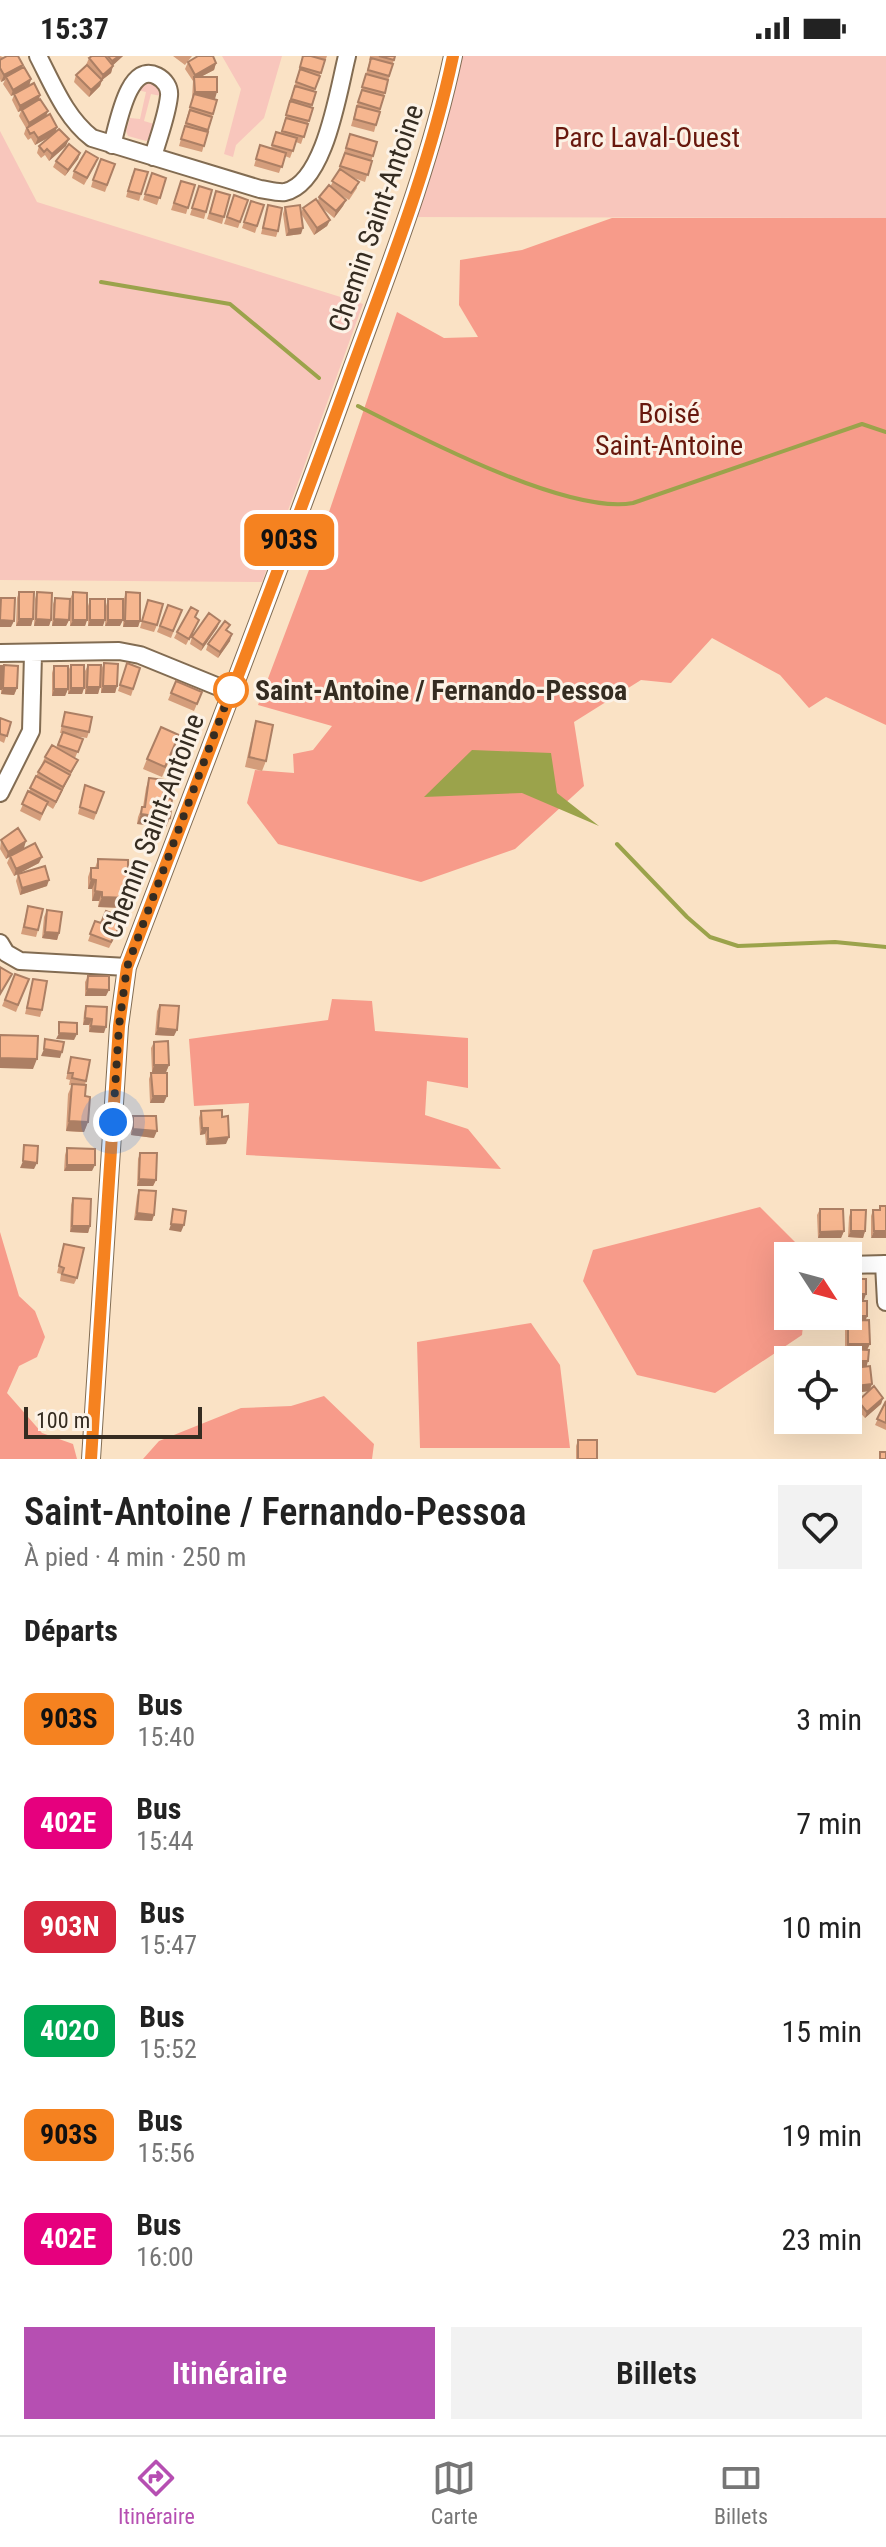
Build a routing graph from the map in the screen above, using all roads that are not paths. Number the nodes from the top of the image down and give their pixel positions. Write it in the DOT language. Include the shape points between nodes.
graph roads {
  1 [pos="38,56"];
  2 [pos="347,56"];
  3 [pos="453,56"];
  4 [pos="112,145"];
  5 [pos="153,157"];
  6 [pos="0,653"];
  7 [pos="33,654"];
  8 [pos="231,692"];
  9 [pos="0,793"];
  10 [pos="0,943"];
  11 [pos="127,967"];
  12 [pos="885,1264"];
  13 [pos="862,1265"];
  14 [pos="886,1302"];
  15 [pos="91,1459"];
  1 -- 4 [label="street" via="79,127"];
  2 -- 5 [label="street" via="320,156 299,186 283,193 260,189"];
  3 -- 8 [label="street, Chemin Saint-Antoine" via="408,217"];
  4 -- 5 [label="street"];
  4 -- 5 [label="street" via="130,86 146,73 156,75 170,93"];
  6 -- 7 [label="street"];
  7 -- 8 [label="street" via="140,655"];
  7 -- 9 [label="street" via="31,731"];
  8 -- 11 [label="street, Chemin Saint-Antoine"];
  10 -- 11 [label="street" via="20,961"];
  11 -- 15 [label="street, Chemin Saint-Antoine"];
  12 -- 13 [label="street"];
  12 -- 14 [label="street"];
}
